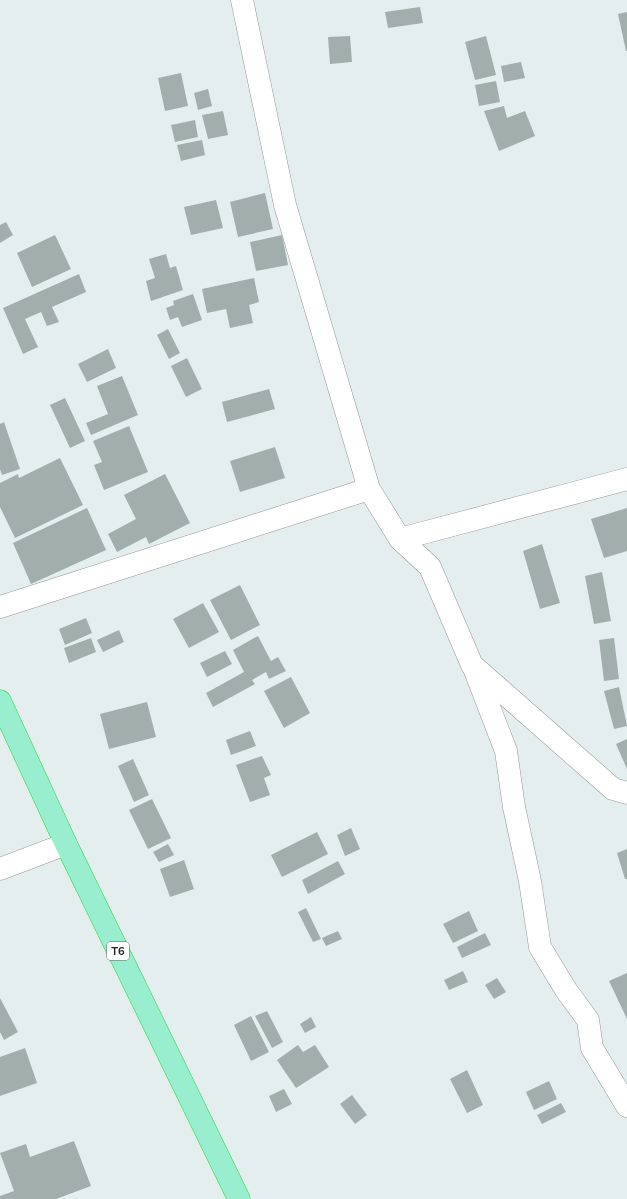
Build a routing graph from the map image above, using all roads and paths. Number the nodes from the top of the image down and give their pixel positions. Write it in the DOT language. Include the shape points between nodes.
graph roads {
  1 [pos="242,0"];
  2 [pos="627,479"];
  3 [pos="369,489"];
  4 [pos="400,539"];
  5 [pos="0,607"];
  6 [pos="472,665"];
  7 [pos="0,701"];
  8 [pos="627,793"];
  9 [pos="66,844"];
  10 [pos="0,869"];
  11 [pos="627,1106"];
  12 [pos="239,1199"];
  1 -- 3 [label="street" via="285,205"];
  2 -- 4 [label="street"];
  3 -- 4 [label="street"];
  3 -- 5 [label="street"];
  4 -- 6 [label="street" via="430,567"];
  6 -- 8 [label="street" via="613,789"];
  6 -- 11 [label="street" via="506,751 540,947 588,1020 592,1048"];
  7 -- 9 [label="highway, T6"];
  9 -- 10 [label="street"];
  9 -- 12 [label="highway, T6"];
}
